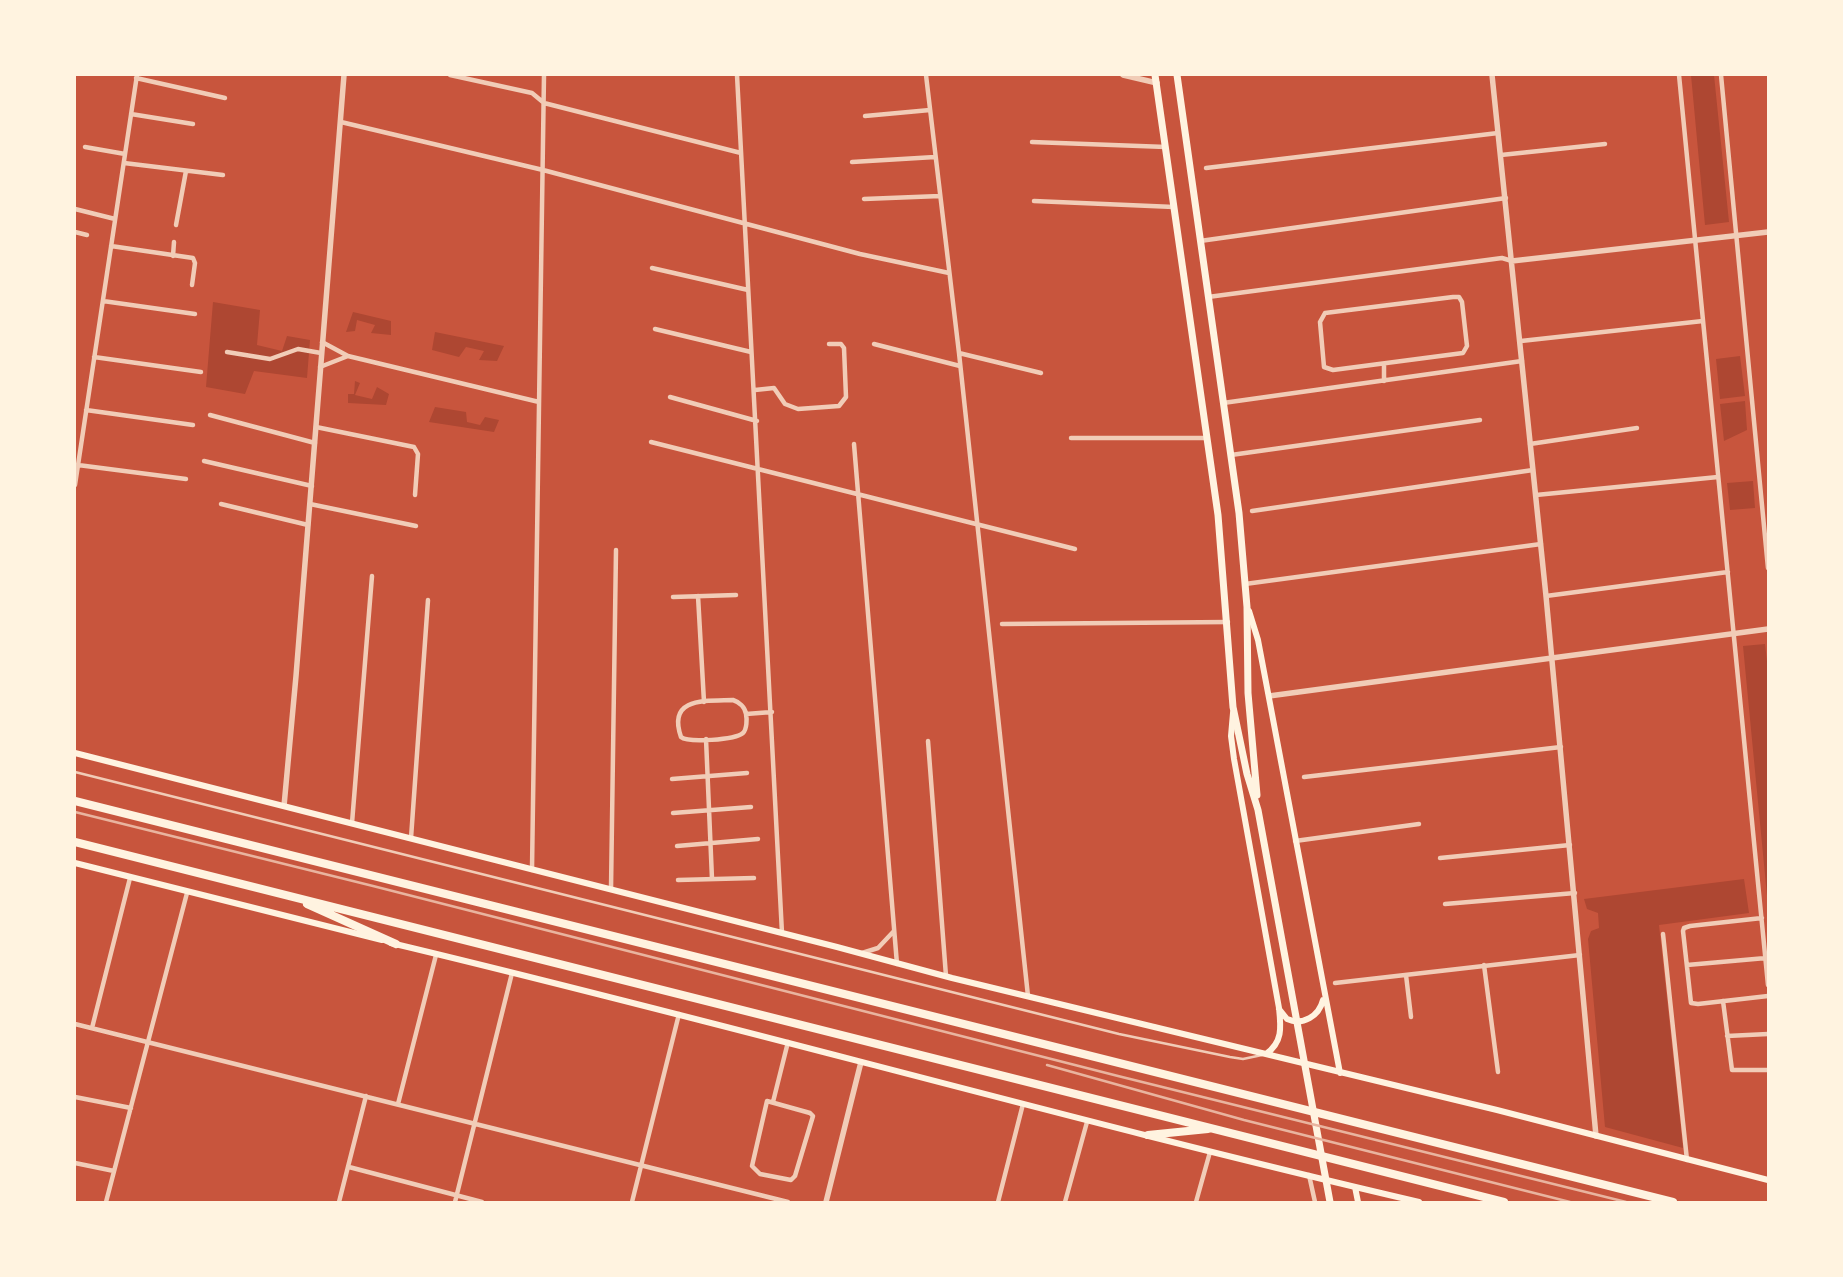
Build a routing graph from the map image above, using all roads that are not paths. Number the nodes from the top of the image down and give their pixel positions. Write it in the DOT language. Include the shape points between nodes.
graph roads {
  1 [pos="344,75"];
  2 [pos="450,75"];
  3 [pos="544,75"];
  4 [pos="737,75"];
  5 [pos="926,75"];
  6 [pos="1123,75"];
  7 [pos="1155,75"];
  8 [pos="1177,75"];
  9 [pos="1492,75"];
  10 [pos="1679,75"];
  11 [pos="1721,75"];
  12 [pos="137,77"];
  13 [pos="1157,83"];
  14 [pos="225,98"];
  15 [pos="544,103"];
  16 [pos="930,110"];
  17 [pos="131,114"];
  18 [pos="865,116"];
  19 [pos="341,122"];
  20 [pos="193,124"];
  21 [pos="1498,133"];
  22 [pos="1032,142"];
  23 [pos="1605,144"];
  24 [pos="85,148"];
  25 [pos="1166,148"];
  26 [pos="740,152"];
  27 [pos="125,154"];
  28 [pos="1501,155"];
  29 [pos="935,158"];
  30 [pos="852,162"];
  31 [pos="124,163"];
  32 [pos="1206,168"];
  33 [pos="543,170"];
  34 [pos="186,171"];
  35 [pos="223,175"];
  36 [pos="940,196"];
  37 [pos="1506,198"];
  38 [pos="864,199"];
  39 [pos="1034,201"];
  40 [pos="1174,207"];
  41 [pos="75,209"];
  42 [pos="115,219"];
  43 [pos="745,222"];
  44 [pos="176,225"];
  45 [pos="75,232"];
  46 [pos="1768,232"];
  47 [pos="87,235"];
  48 [pos="1737,235"];
  49 [pos="1696,240"];
  50 [pos="1200,241"];
  51 [pos="174,242"];
  52 [pos="111,246"];
  53 [pos="173,256"];
  54 [pos="1512,261"];
  55 [pos="652,268"];
  56 [pos="949,274"];
  57 [pos="192,285"];
  58 [pos="748,290"];
  59 [pos="1208,298"];
  60 [pos="103,302"];
  61 [pos="195,314"];
  62 [pos="1703,321"];
  63 [pos="655,329"];
  64 [pos="322,342"];
  65 [pos="1520,342"];
  66 [pos="829,344"];
  67 [pos="874,344"];
  68 [pos="227,352"];
  69 [pos="751,352"];
  70 [pos="959,353"];
  71 [pos="321,354"];
  72 [pos="348,356"];
  73 [pos="94,357"];
  74 [pos="1522,361"];
  75 [pos="1384,365"];
  76 [pos="960,366"];
  77 [pos="320,367"];
  78 [pos="201,372"];
  79 [pos="1041,373"];
  80 [pos="1384,381"];
  81 [pos="755,390"];
  82 [pos="670,397"];
  83 [pos="539,402"];
  84 [pos="1223,403"];
  85 [pos="86,410"];
  86 [pos="210,415"];
  87 [pos="1480,420"];
  88 [pos="757,421"];
  89 [pos="193,425"];
  90 [pos="316,427"];
  91 [pos="1637,428"];
  92 [pos="1071,438"];
  93 [pos="1208,438"];
  94 [pos="652,442"];
  95 [pos="315,443"];
  96 [pos="854,444"];
  97 [pos="1530,444"];
  98 [pos="77,452"];
  99 [pos="1231,455"];
  100 [pos="204,461"];
  101 [pos="78,466"];
  102 [pos="759,469"];
  103 [pos="1533,470"];
  104 [pos="1718,477"];
  105 [pos="186,479"];
  106 [pos="75,486"];
  107 [pos="312,486"];
  108 [pos="860,494"];
  109 [pos="415,495"];
  110 [pos="1536,495"];
  111 [pos="221,504"];
  112 [pos="310,504"];
  113 [pos="1252,511"];
  114 [pos="976,524"];
  115 [pos="308,525"];
  116 [pos="416,526"];
  117 [pos="1540,544"];
  118 [pos="616,550"];
  119 [pos="1075,550"];
  120 [pos="1767,555"];
  121 [pos="1768,568"];
  122 [pos="1728,572"];
  123 [pos="372,576"];
  124 [pos="1245,584"];
  125 [pos="736,595"];
  126 [pos="698,596"];
  127 [pos="1546,596"];
  128 [pos="674,598"];
  129 [pos="428,600"];
  130 [pos="1247,607"];
  131 [pos="1228,622"];
  132 [pos="1002,624"];
  133 [pos="1768,628"];
  134 [pos="1733,633"];
  135 [pos="1551,656"];
  136 [pos="1268,696"];
  137 [pos="704,702"];
  138 [pos="1233,707"];
  139 [pos="772,712"];
  140 [pos="746,714"];
  141 [pos="706,739"];
  142 [pos="928,741"];
  143 [pos="1561,747"];
  144 [pos="75,754"];
  145 [pos="75,772"];
  146 [pos="747,773"];
  147 [pos="708,777"];
  148 [pos="1304,777"];
  149 [pos="672,779"];
  150 [pos="75,801"];
  151 [pos="284,806"];
  152 [pos="751,807"];
  153 [pos="1258,810"];
  154 [pos="708,811"];
  155 [pos="673,813"];
  156 [pos="352,823"];
  157 [pos="1419,824"];
  158 [pos="411,838"];
  159 [pos="758,839"];
  160 [pos="1295,841"];
  161 [pos="75,842"];
  162 [pos="710,844"];
  163 [pos="1570,845"];
  164 [pos="677,846"];
  165 [pos="1440,858"];
  166 [pos="75,864"];
  167 [pos="532,870"];
  168 [pos="130,878"];
  169 [pos="754,878"];
  170 [pos="678,880"];
  171 [pos="712,880"];
  172 [pos="610,889"];
  173 [pos="1575,892"];
  174 [pos="187,893"];
  175 [pos="287,896"];
  176 [pos="1445,904"];
  177 [pos="1762,918"];
  178 [pos="894,931"];
  179 [pos="782,933"];
  180 [pos="1662,934"];
  181 [pos="396,944"];
  182 [pos="862,953"];
  183 [pos="436,954"];
  184 [pos="1580,955"];
  185 [pos="1766,958"];
  186 [pos="897,964"];
  187 [pos="1484,965"];
  188 [pos="1687,965"];
  189 [pos="512,973"];
  190 [pos="1406,975"];
  191 [pos="946,976"];
  192 [pos="1336,983"];
  193 [pos="1768,985"];
  194 [pos="1028,996"];
  195 [pos="1768,996"];
  196 [pos="1324,997"];
  197 [pos="1723,1001"];
  198 [pos="1279,1008"];
  199 [pos="679,1014"];
  200 [pos="1411,1016"];
  201 [pos="75,1024"];
  202 [pos="92,1028"];
  203 [pos="1768,1034"];
  204 [pos="1727,1036"];
  205 [pos="148,1040"];
  206 [pos="788,1042"];
  207 [pos="1266,1054"];
  208 [pos="861,1062"];
  209 [pos="1768,1070"];
  210 [pos="1498,1072"];
  211 [pos="1340,1073"];
  212 [pos="366,1096"];
  213 [pos="75,1097"];
  214 [pos="774,1102"];
  215 [pos="398,1104"];
  216 [pos="1023,1104"];
  217 [pos="131,1108"];
  218 [pos="1087,1122"];
  219 [pos="475,1124"];
  220 [pos="1214,1129"];
  221 [pos="1148,1136"];
  222 [pos="1596,1136"];
  223 [pos="1210,1152"];
  224 [pos="1687,1160"];
  225 [pos="75,1163"];
  226 [pos="641,1166"];
  227 [pos="348,1167"];
  228 [pos="114,1172"];
  229 [pos="1309,1175"];
  230 [pos="1768,1180"];
  231 [pos="1355,1187"];
  232 [pos="457,1196"];
  233 [pos="106,1202"];
  234 [pos="339,1202"];
  235 [pos="455,1202"];
  236 [pos="482,1202"];
  237 [pos="632,1202"];
  238 [pos="788,1202"];
  239 [pos="826,1202"];
  240 [pos="998,1202"];
  241 [pos="1066,1202"];
  242 [pos="1196,1202"];
  243 [pos="1314,1202"];
  244 [pos="1330,1202"];
  245 [pos="1358,1202"];
  246 [pos="1419,1202"];
  247 [pos="1504,1202"];
  248 [pos="1673,1202"];
  1 -- 19 [label="street"];
  2 -- 15 [label="street" via="532,93"];
  3 -- 15 [label="street"];
  4 -- 26 [label="street"];
  5 -- 16 [label="street"];
  6 -- 13 [label="street"];
  7 -- 13 [label="main road"];
  8 -- 50 [label="main road"];
  9 -- 21 [label="street"];
  10 -- 49 [label="street"];
  11 -- 48 [label="street"];
  12 -- 14 [label="street"];
  12 -- 17 [label="street"];
  13 -- 25 [label="main road"];
  15 -- 26 [label="street"];
  15 -- 33 [label="street"];
  16 -- 18 [label="street"];
  16 -- 29 [label="street"];
  17 -- 20 [label="street"];
  17 -- 27 [label="street"];
  19 -- 33 [label="street"];
  19 -- 64 [label="street"];
  21 -- 28 [label="street"];
  21 -- 32 [label="street"];
  22 -- 25 [label="street"];
  23 -- 28 [label="street"];
  24 -- 27 [label="street"];
  25 -- 40 [label="main road"];
  26 -- 43 [label="street"];
  27 -- 31 [label="street"];
  28 -- 37 [label="street"];
  29 -- 30 [label="street"];
  29 -- 36 [label="street"];
  31 -- 34 [label="street"];
  31 -- 42 [label="street"];
  33 -- 43 [label="street"];
  33 -- 83 [label="street"];
  34 -- 35 [label="street"];
  34 -- 44 [label="street"];
  36 -- 38 [label="street"];
  36 -- 56 [label="street"];
  37 -- 50 [label="street"];
  37 -- 54 [label="street"];
  39 -- 40 [label="street"];
  40 -- 93 [label="main road"];
  41 -- 42 [label="street"];
  42 -- 52 [label="street"];
  43 -- 56 [label="street" via="860,254"];
  43 -- 58 [label="street"];
  45 -- 47 [label="street"];
  46 -- 48 [label="street"];
  48 -- 49 [label="street"];
  48 -- 120 [label="street"];
  49 -- 54 [label="street"];
  49 -- 62 [label="street"];
  50 -- 59 [label="main road"];
  51 -- 53 [label="street"];
  52 -- 53 [label="street"];
  52 -- 60 [label="street"];
  53 -- 57 [label="street" via="195,259"];
  54 -- 59 [label="street" via="1502,258"];
  54 -- 65 [label="street"];
  55 -- 58 [label="street"];
  56 -- 70 [label="street"];
  58 -- 69 [label="street"];
  59 -- 84 [label="main road"];
  60 -- 61 [label="street"];
  60 -- 73 [label="street"];
  62 -- 65 [label="street"];
  62 -- 104 [label="street"];
  63 -- 69 [label="street"];
  64 -- 71 [label="street"];
  64 -- 72 [label="street"];
  65 -- 74 [label="street"];
  66 -- 81 [label="street" via="841,344 844,348 846,397 839,406 798,409 785,404 774,388"];
  67 -- 76 [label="street"];
  68 -- 71 [label="street" via="270,359 298,349"];
  69 -- 81 [label="street"];
  70 -- 76 [label="street"];
  70 -- 79 [label="street"];
  71 -- 77 [label="street"];
  72 -- 77 [label="street"];
  72 -- 83 [label="street"];
  73 -- 78 [label="street"];
  73 -- 85 [label="street"];
  74 -- 80 [label="street"];
  74 -- 97 [label="street"];
  75 -- 75 [label="street" via="1326,369 1323,363 1322,316 1328,312 1459,297 1467,346 1465,351"];
  75 -- 80 [label="street"];
  76 -- 114 [label="street"];
  77 -- 90 [label="street"];
  80 -- 84 [label="street"];
  81 -- 88 [label="street"];
  82 -- 88 [label="street"];
  83 -- 167 [label="street"];
  84 -- 99 [label="main road"];
  85 -- 89 [label="street"];
  85 -- 98 [label="street"];
  86 -- 95 [label="street"];
  87 -- 99 [label="street"];
  88 -- 102 [label="street"];
  90 -- 95 [label="street"];
  90 -- 109 [label="street" via="414,447 418,454"];
  91 -- 97 [label="street"];
  92 -- 93 [label="street"];
  93 -- 131 [label="main road"];
  94 -- 102 [label="street"];
  95 -- 107 [label="street"];
  96 -- 108 [label="street"];
  97 -- 103 [label="street"];
  98 -- 101 [label="street"];
  99 -- 124 [label="main road"];
  100 -- 107 [label="street"];
  101 -- 105 [label="street"];
  101 -- 106 [label="street"];
  102 -- 108 [label="street"];
  102 -- 139 [label="street"];
  103 -- 110 [label="street"];
  103 -- 113 [label="street"];
  104 -- 110 [label="street"];
  104 -- 122 [label="street"];
  107 -- 112 [label="street"];
  108 -- 114 [label="street"];
  108 -- 178 [label="street"];
  110 -- 117 [label="street"];
  111 -- 115 [label="street"];
  112 -- 115 [label="street"];
  112 -- 116 [label="street"];
  114 -- 119 [label="street"];
  114 -- 194 [label="street"];
  115 -- 151 [label="street"];
  117 -- 124 [label="street"];
  117 -- 127 [label="street"];
  118 -- 172 [label="street"];
  120 -- 121 [label="street"];
  122 -- 127 [label="street"];
  122 -- 134 [label="street"];
  123 -- 156 [label="street"];
  124 -- 130 [label="main road"];
  125 -- 126 [label="street"];
  126 -- 128 [label="street"];
  126 -- 137 [label="street"];
  127 -- 135 [label="street"];
  129 -- 158 [label="street"];
  130 -- 136 [label="main road" via="1258,640"];
  130 -- 153 [label="main road" via="1248,692"];
  131 -- 132 [label="street"];
  131 -- 138 [label="main road"];
  133 -- 134 [label="street"];
  134 -- 135 [label="street"];
  134 -- 177 [label="street"];
  135 -- 136 [label="street" via="1542,660"];
  135 -- 143 [label="street"];
  136 -- 160 [label="main road"];
  137 -- 140 [label="street" via="738,702"];
  137 -- 141 [label="street" via="680,711 680,734 685,740"];
  138 -- 153 [label="main road"];
  138 -- 198 [label="main road" via="1231,736 1234,759"];
  139 -- 140 [label="street"];
  139 -- 179 [label="street"];
  140 -- 141 [label="street" via="746,728 742,734"];
  141 -- 147 [label="street"];
  142 -- 191 [label="street"];
  143 -- 148 [label="street"];
  143 -- 163 [label="street"];
  144 -- 151 [label="main road"];
  145 -- 207 [label="lane" via="1119,1034 1243,1059"];
  146 -- 147 [label="street"];
  147 -- 149 [label="street"];
  147 -- 154 [label="street"];
  150 -- 248 [label="highway"];
  151 -- 156 [label="main road"];
  152 -- 154 [label="street"];
  153 -- 244 [label="main road"];
  154 -- 155 [label="street"];
  154 -- 162 [label="street"];
  156 -- 158 [label="main road"];
  157 -- 160 [label="street"];
  158 -- 167 [label="main road"];
  159 -- 162 [label="street"];
  160 -- 196 [label="main road"];
  161 -- 175 [label="highway"];
  162 -- 164 [label="street"];
  162 -- 171 [label="street"];
  163 -- 165 [label="street"];
  163 -- 173 [label="street"];
  166 -- 168 [label="main road"];
  167 -- 172 [label="main road"];
  168 -- 174 [label="main road"];
  168 -- 202 [label="street"];
  169 -- 171 [label="street"];
  170 -- 171 [label="street"];
  172 -- 179 [label="main road"];
  173 -- 176 [label="street"];
  173 -- 184 [label="street"];
  174 -- 181 [label="main road"];
  174 -- 205 [label="street"];
  175 -- 181 [label="highway"];
  175 -- 220 [label="highway"];
  177 -- 185 [label="street"];
  177 -- 188 [label="street" via="1684,928"];
  178 -- 182 [label="street" via="878,948"];
  178 -- 186 [label="street"];
  179 -- 182 [label="main road"];
  180 -- 224 [label="street"];
  181 -- 183 [label="main road"];
  182 -- 186 [label="main road"];
  183 -- 189 [label="main road"];
  183 -- 215 [label="street"];
  184 -- 187 [label="street"];
  184 -- 222 [label="street"];
  185 -- 188 [label="street"];
  185 -- 193 [label="street"];
  186 -- 191 [label="main road"];
  187 -- 190 [label="street"];
  187 -- 210 [label="street"];
  188 -- 197 [label="street" via="1691,1003"];
  189 -- 199 [label="main road"];
  189 -- 219 [label="street"];
  190 -- 192 [label="street"];
  190 -- 200 [label="street"];
  191 -- 194 [label="main road"];
  194 -- 207 [label="main road"];
  195 -- 197 [label="street"];
  196 -- 198 [label="main road" via="1316,1014 1301,1021 1287,1019"];
  196 -- 211 [label="main road"];
  197 -- 204 [label="street"];
  198 -- 207 [label="main road" via="1280,1038"];
  199 -- 206 [label="main road"];
  199 -- 226 [label="street"];
  201 -- 202 [label="street"];
  202 -- 205 [label="street"];
  203 -- 204 [label="street"];
  204 -- 209 [label="street" via="1732,1070"];
  205 -- 212 [label="street"];
  205 -- 217 [label="street"];
  206 -- 208 [label="main road"];
  206 -- 214 [label="street"];
  207 -- 211 [label="main road"];
  208 -- 216 [label="main road"];
  208 -- 239 [label="street"];
  211 -- 222 [label="main road"];
  212 -- 215 [label="street"];
  212 -- 227 [label="street"];
  213 -- 217 [label="street"];
  214 -- 214 [label="street" via="766,1102 752,1166 760,1174 791,1180 795,1176 812,1116"];
  215 -- 219 [label="street"];
  216 -- 218 [label="main road"];
  216 -- 240 [label="street"];
  217 -- 228 [label="street"];
  218 -- 221 [label="main road"];
  218 -- 241 [label="street"];
  219 -- 226 [label="street"];
  219 -- 232 [label="street"];
  220 -- 221 [label="highway"];
  220 -- 247 [label="highway"];
  221 -- 223 [label="main road"];
  222 -- 224 [label="main road"];
  223 -- 229 [label="main road"];
  223 -- 242 [label="street"];
  224 -- 230 [label="main road"];
  225 -- 228 [label="street"];
  226 -- 237 [label="street"];
  226 -- 238 [label="street"];
  227 -- 232 [label="street"];
  227 -- 234 [label="street"];
  228 -- 233 [label="street"];
  229 -- 231 [label="main road"];
  229 -- 243 [label="street"];
  231 -- 245 [label="main road"];
  231 -- 246 [label="main road"];
  232 -- 235 [label="street"];
  232 -- 236 [label="street"];
}
